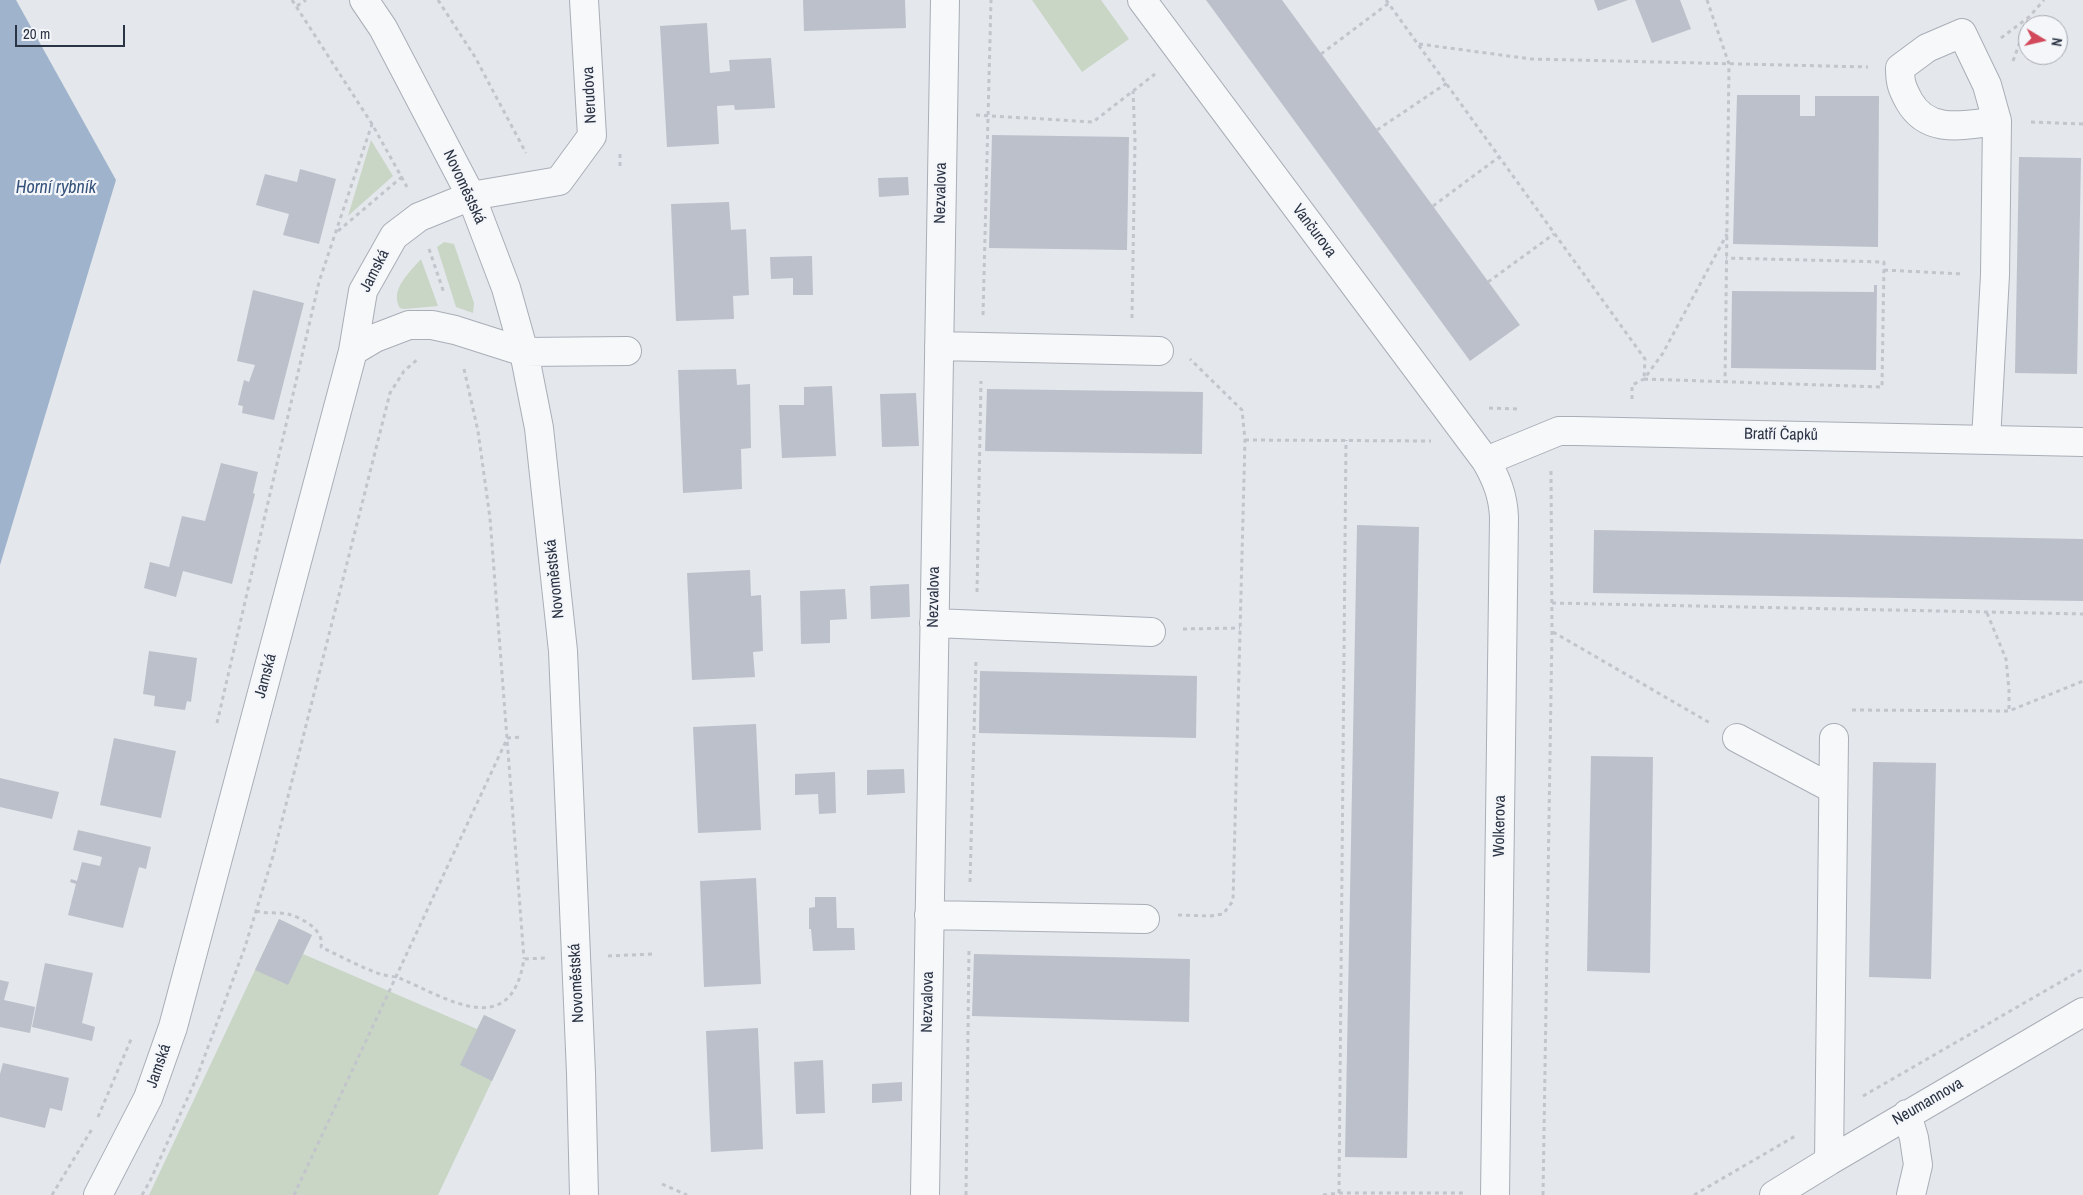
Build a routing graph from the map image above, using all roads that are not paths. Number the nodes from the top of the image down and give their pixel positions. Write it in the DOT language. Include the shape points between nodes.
graph roads {
  1 [pos="364,0"];
  2 [pos="584,0"];
  3 [pos="945,0"];
  4 [pos="1142,0"];
  5 [pos="1997,121"];
  6 [pos="472,196"];
  7 [pos="939,346"];
  8 [pos="353,351"];
  9 [pos="627,351"];
  10 [pos="1159,351"];
  11 [pos="524,352"];
  12 [pos="1986,440"];
  13 [pos="2083,442"];
  14 [pos="1486,461"];
  15 [pos="934,623"];
  16 [pos="1151,632"];
  17 [pos="1736,738"];
  18 [pos="1834,738"];
  19 [pos="1834,788"];
  20 [pos="929,916"];
  21 [pos="1145,918"];
  22 [pos="2083,1012"];
  23 [pos="1907,1114"];
  24 [pos="1828,1161"];
  25 [pos="98,1195"];
  26 [pos="584,1195"];
  27 [pos="925,1195"];
  28 [pos="1495,1195"];
  29 [pos="1774,1195"];
  30 [pos="1911,1195"];
  1 -- 6 [label="street, Novoměstská" via="387,36"];
  2 -- 6 [label="street, Nerudova" via="592,136 560,181"];
  3 -- 7 [label="street, Nezvalova"];
  4 -- 14 [label="street, Vančurova"];
  5 -- 5 [label="street" via="1955,126 1936,124 1923,118 1900,85 1900,68 1927,48 1962,33 1987,85"];
  5 -- 12 [label="street" via="1995,275"];
  6 -- 8 [label="street, Jamská" via="419,217 394,236 363,292"];
  6 -- 11 [label="street, Novoměstská" via="506,288"];
  7 -- 10 [label="street"];
  7 -- 15 [label="street, Nezvalova"];
  8 -- 11 [label="street" via="375,338 409,325 432,325"];
  8 -- 25 [label="street, Jamská" via="173,1027 148,1098"];
  9 -- 11 [label="street"];
  11 -- 26 [label="street, Novoměstská" via="539,428 563,651 582,1073"];
  12 -- 13 [label="street, Bratří Čapků"];
  12 -- 14 [label="street, Bratří Čapků" via="1559,431"];
  14 -- 28 [label="street, Wolkerova" via="1500,488 1504,517"];
  15 -- 16 [label="street"];
  15 -- 20 [label="street, Nezvalova"];
  17 -- 19 [label="street"];
  18 -- 19 [label="street"];
  19 -- 24 [label="street"];
  20 -- 21 [label="street"];
  20 -- 27 [label="street, Nezvalova"];
  22 -- 23 [label="street, Neumannova"];
  23 -- 24 [label="street, Neumannova"];
  23 -- 30 [label="street" via="1918,1165"];
  24 -- 29 [label="street, Neumannova"];
}
